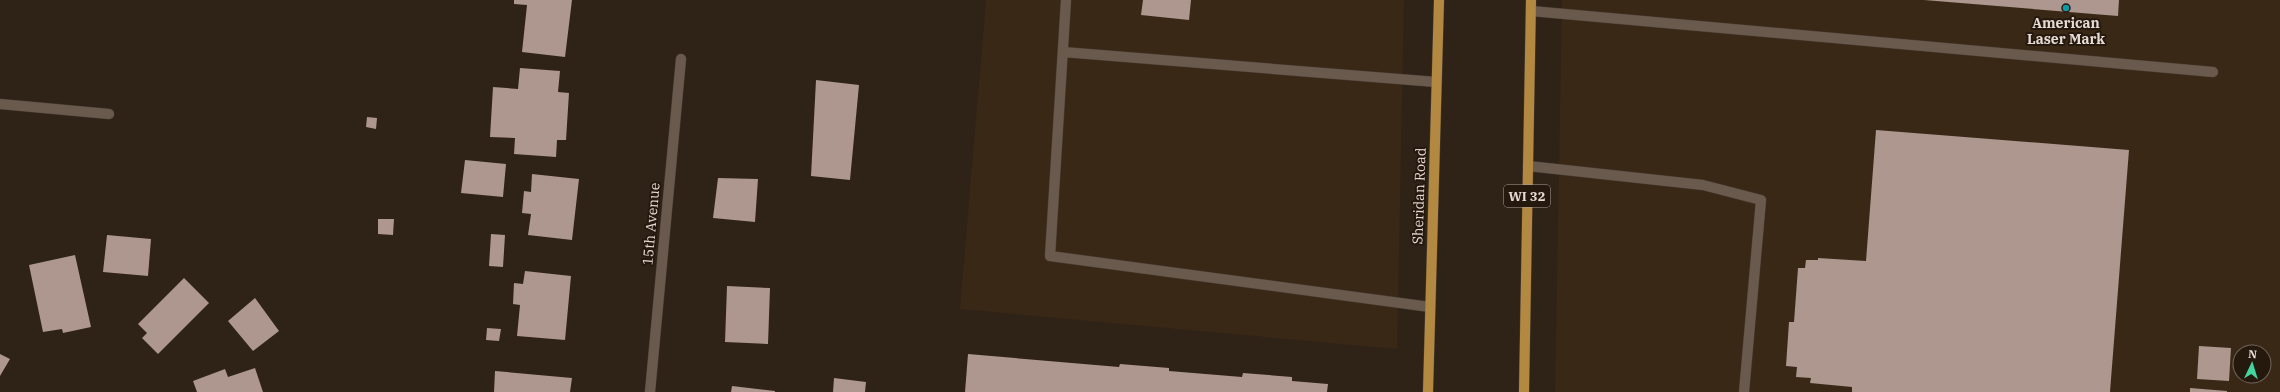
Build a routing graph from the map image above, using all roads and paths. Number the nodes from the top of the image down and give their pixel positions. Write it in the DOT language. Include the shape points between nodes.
graph roads {
  1 [pos="1066,0"];
  2 [pos="1439,0"];
  3 [pos="1531,0"];
  4 [pos="1531,11"];
  5 [pos="1063,52"];
  6 [pos="680,59"];
  7 [pos="2213,72"];
  8 [pos="1436,82"];
  9 [pos="0,104"];
  10 [pos="109,114"];
  11 [pos="1528,166"];
  12 [pos="1430,307"];
  13 [pos="650,392"];
  14 [pos="1428,392"];
  15 [pos="1524,392"];
  16 [pos="1744,392"];
  1 -- 5 [label="street"];
  2 -- 8 [label="main road, Sheridan Road"];
  3 -- 4 [label="main road, WI 32"];
  4 -- 7 [label="street"];
  4 -- 11 [label="main road, WI 32"];
  5 -- 8 [label="street"];
  5 -- 12 [label="street" via="1050,256"];
  6 -- 13 [label="street, 15th Avenue"];
  8 -- 12 [label="main road, Sheridan Road"];
  9 -- 10 [label="street"];
  11 -- 15 [label="main road, WI 32"];
  11 -- 16 [label="street" via="1703,185 1761,200"];
  12 -- 14 [label="main road, Sheridan Road"];
}
